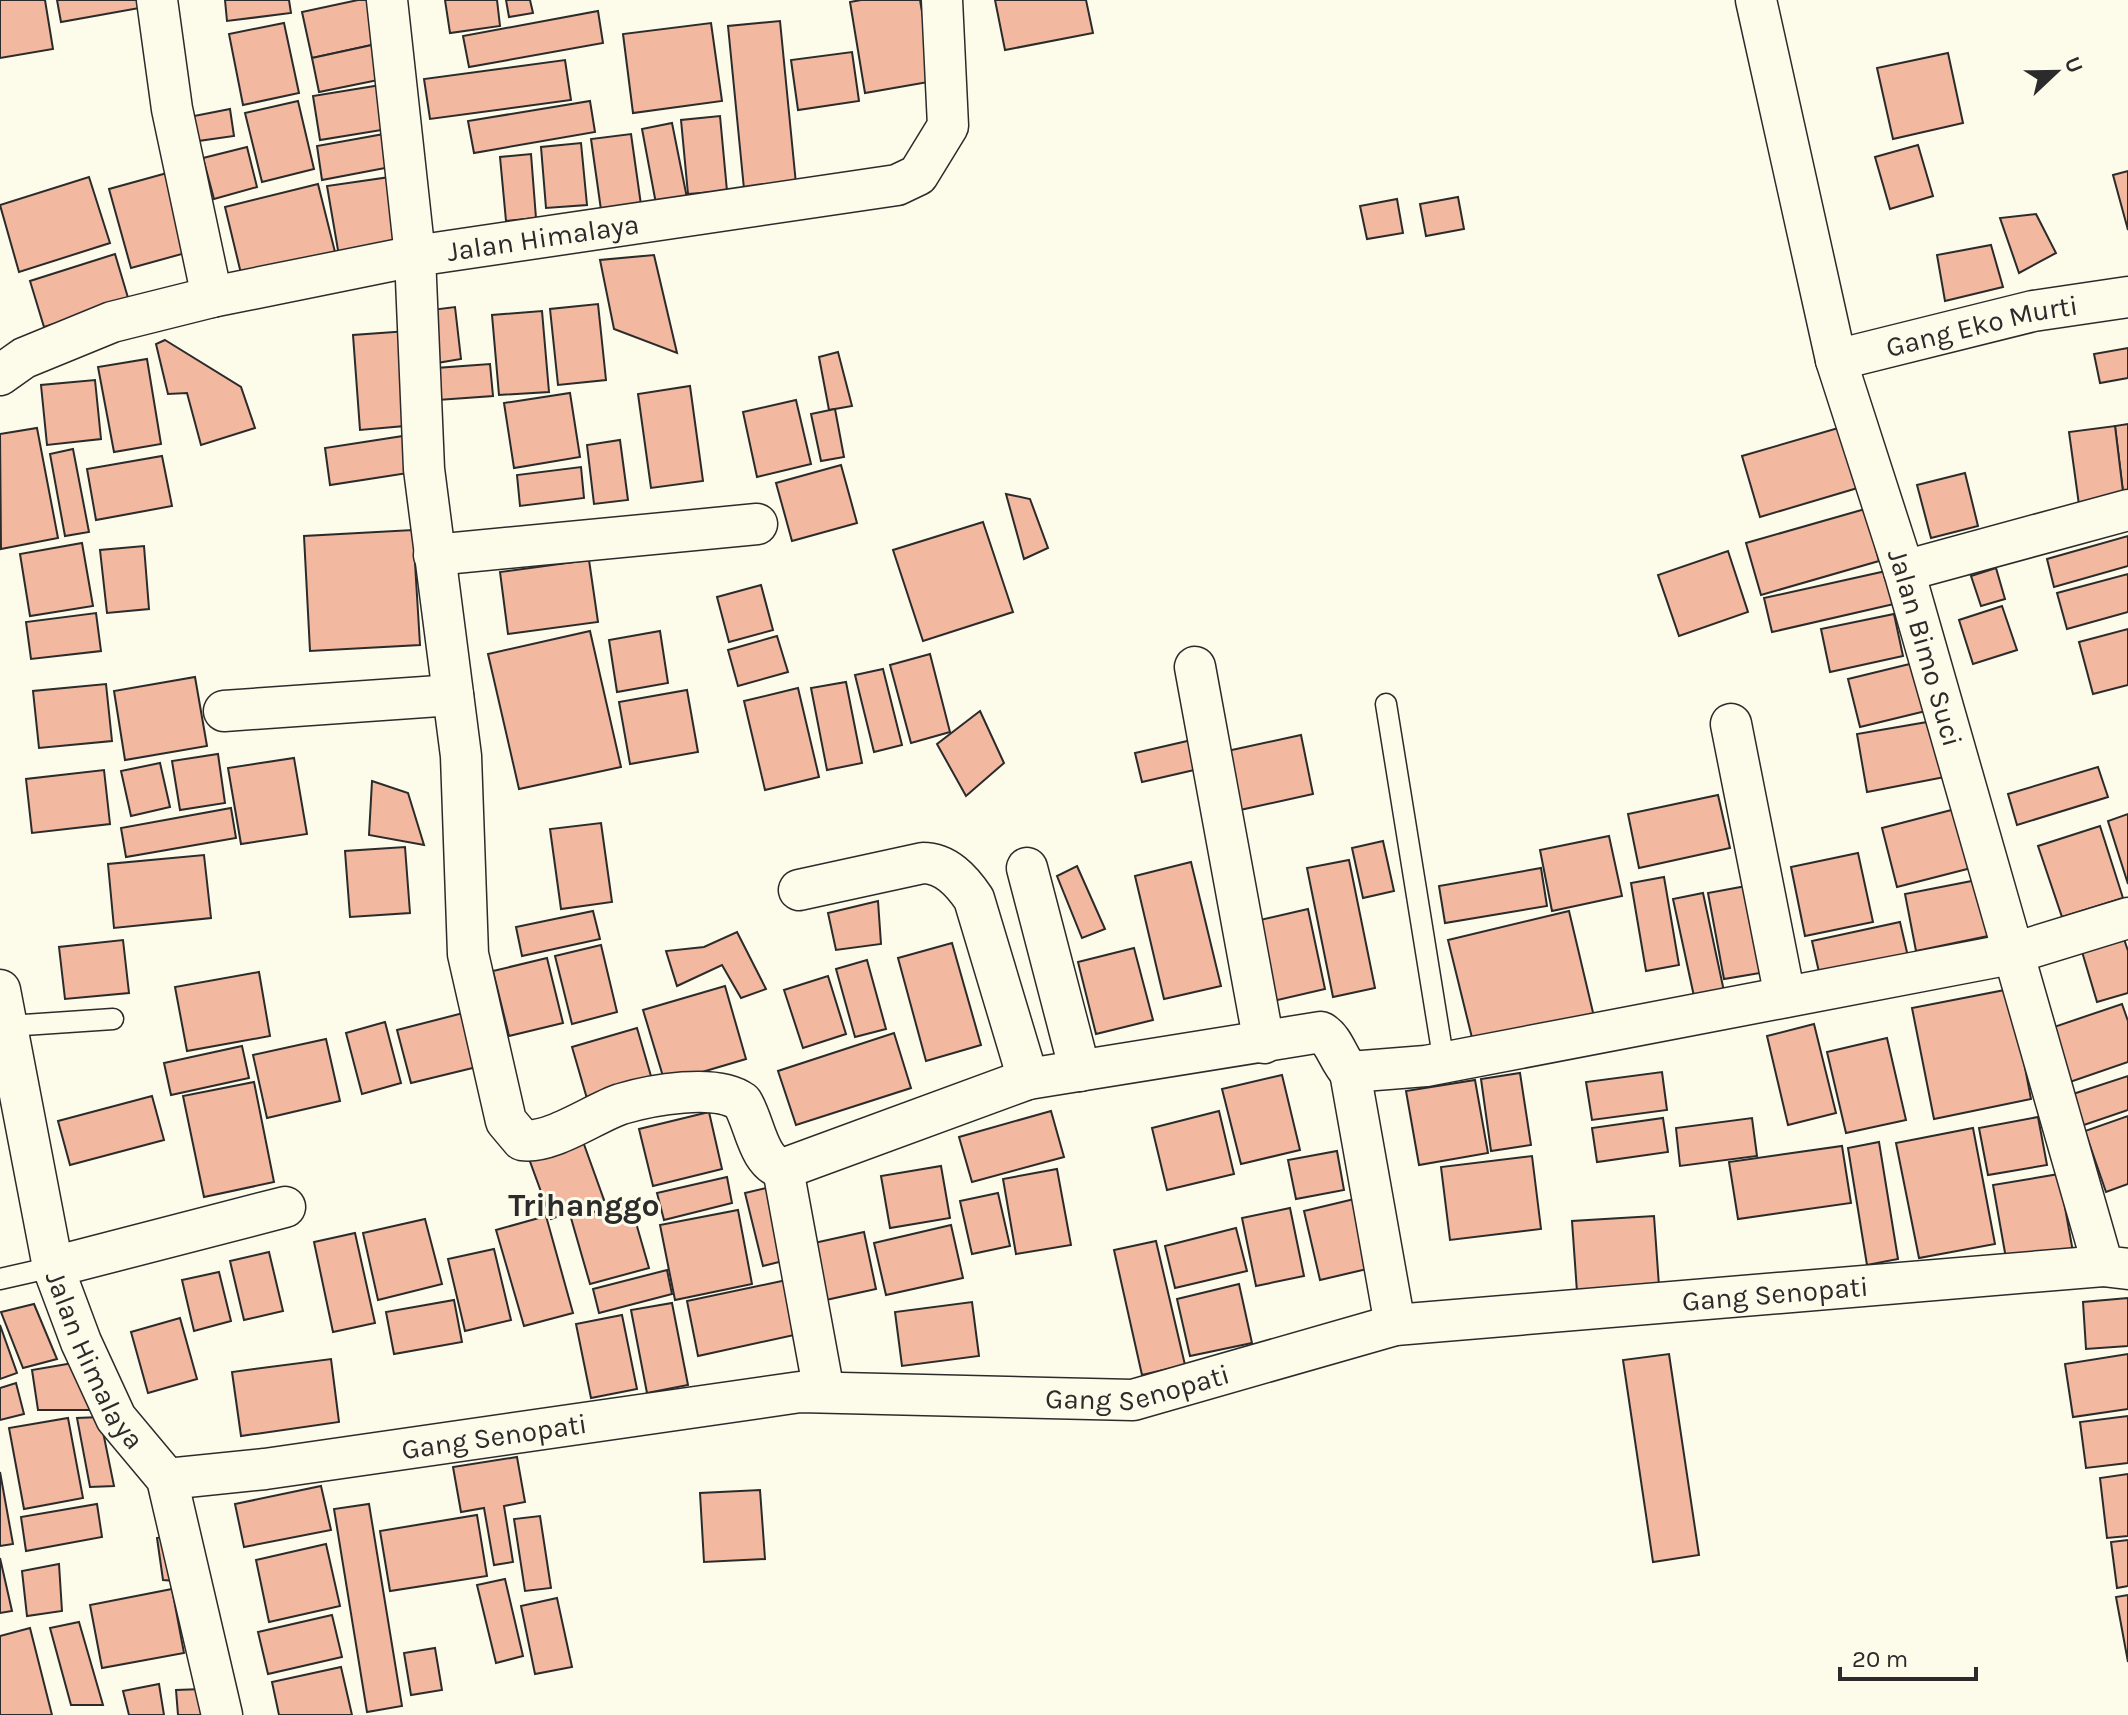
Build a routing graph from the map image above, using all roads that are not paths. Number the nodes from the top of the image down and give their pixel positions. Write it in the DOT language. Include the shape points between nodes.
graph roads {
  1 [pos="157,0"];
  2 [pos="387,0"];
  3 [pos="942,0"];
  4 [pos="1756,0"];
  5 [pos="415,256"];
  6 [pos="212,297"];
  7 [pos="2128,297"];
  8 [pos="1836,360"];
  9 [pos="0,375"];
  10 [pos="2128,510"];
  11 [pos="757,524"];
  12 [pos="434,555"];
  13 [pos="1904,571"];
  14 [pos="1195,667"];
  15 [pos="453,695"];
  16 [pos="1386,704"];
  17 [pos="224,711"];
  18 [pos="1731,724"];
  19 [pos="1027,868"];
  20 [pos="799,890"];
  21 [pos="2128,918"];
  22 [pos="2011,954"];
  23 [pos="1785,997"];
  24 [pos="3,1004"];
  25 [pos="113,1019"];
  26 [pos="1264,1043"];
  27 [pos="1444,1063"];
  28 [pos="1080,1071"];
  29 [pos="1350,1072"];
  30 [pos="1028,1079"];
  31 [pos="783,1169"];
  32 [pos="285,1207"];
  33 [pos="53,1267"];
  34 [pos="2115,1267"];
  35 [pos="0,1279"];
  36 [pos="1395,1325"];
  37 [pos="824,1392"];
  38 [pos="167,1479"];
  39 [pos="222,1715"];
  1 -- 6 [label="street" via="172,109"];
  2 -- 5 [label="street"];
  3 -- 5 [label="street, Jalan Himalaya" via="948,126 918,175 875,190"];
  4 -- 8 [label="street, Jalan Bimo Suci"];
  5 -- 6 [label="street, Jalan Himalaya"];
  5 -- 12 [label="street" via="424,469"];
  6 -- 9 [label="street, Jalan Himalaya" via="112,322 24,358"];
  7 -- 8 [label="street, Gang Eko Murti" via="2033,311"];
  8 -- 13 [label="street, Jalan Bimo Suci"];
  10 -- 13 [label="street"];
  11 -- 12 [label="street"];
  12 -- 15 [label="street"];
  13 -- 22 [label="street, Jalan Bimo Suci"];
  14 -- 26 [label="street"];
  15 -- 17 [label="street"];
  15 -- 31 [label="street" via="461,756 468,954 506,1121 529,1141 622,1104 721,1092 742,1102 768,1161"];
  16 -- 27 [label="lane"];
  18 -- 23 [label="street"];
  19 -- 28 [label="street"];
  20 -- 30 [label="street" via="923,863 934,863 963,883 974,899"];
  21 -- 22 [label="street"];
  22 -- 23 [label="street"];
  22 -- 34 [label="street, Jalan Bimo Suci"];
  23 -- 27 [label="street"];
  24 -- 25 [label="lane"];
  24 -- 33 [label="street, Jalan Himalaya"];
  26 -- 28 [label="street"];
  26 -- 29 [label="street" via="1321,1032 1330,1037 1337,1059"];
  27 -- 29 [label="street"];
  28 -- 30 [label="street"];
  29 -- 36 [label="street"];
  30 -- 31 [label="street"];
  31 -- 37 [label="street"];
  32 -- 33 [label="street"];
  33 -- 35 [label="lane"];
  33 -- 38 [label="street, Jalan Himalaya" via="116,1418"];
  34 -- 36 [label="street, Gang Senopati"];
  36 -- 37 [label="street, Gang Senopati" via="1133,1400"];
  37 -- 38 [label="street, Gang Senopati"];
  38 -- 39 [label="street, Jalan Himalaya"];
}
